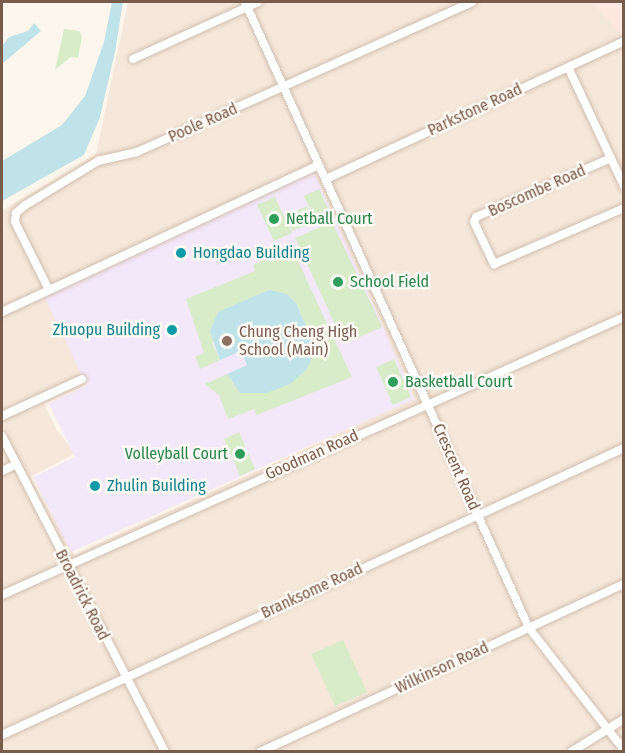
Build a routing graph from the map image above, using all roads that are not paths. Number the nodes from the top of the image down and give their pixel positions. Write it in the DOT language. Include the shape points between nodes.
graph roads {
  1 [pos="258,2"];
  2 [pos="472,2"];
  3 [pos="246,4"];
  4 [pos="624,41"];
  5 [pos="133,59"];
  6 [pos="568,67"];
  7 [pos="284,87"];
  8 [pos="611,158"];
  9 [pos="319,165"];
  10 [pos="326,179"];
  11 [pos="623,182"];
  12 [pos="624,208"];
  13 [pos="49,290"];
  14 [pos="2,312"];
  15 [pos="624,317"];
  16 [pos="82,379"];
  17 [pos="427,404"];
  18 [pos="2,416"];
  19 [pos="2,436"];
  20 [pos="624,448"];
  21 [pos="15,465"];
  22 [pos="2,471"];
  23 [pos="477,514"];
  24 [pos="66,566"];
  25 [pos="624,584"];
  26 [pos="2,595"];
  27 [pos="529,628"];
  28 [pos="125,678"];
  29 [pos="624,719"];
  30 [pos="607,729"];
  31 [pos="2,735"];
  32 [pos="624,750"];
  33 [pos="165,752"];
  34 [pos="260,752"];
  35 [pos="571,752"];
  1 -- 3 [label="street"];
  2 -- 7 [label="street, Poole Road"];
  3 -- 5 [label="street"];
  3 -- 7 [label="street, Crescent Road"];
  4 -- 6 [label="street, Parkstone Road"];
  6 -- 8 [label="street"];
  6 -- 10 [label="street, Parkstone Road"];
  7 -- 9 [label="street, Crescent Road"];
  7 -- 13 [label="street, Poole Road" via="137,152 98,161 19,209 15,222"];
  8 -- 11 [label="street"];
  8 -- 12 [label="street, Boscombe Road" via="476,217 474,222 494,264"];
  9 -- 10 [label="street, Crescent Road"];
  9 -- 13 [label="street"];
  10 -- 17 [label="street, Crescent Road"];
  13 -- 14 [label="street"];
  15 -- 17 [label="street, Goodman Road"];
  16 -- 18 [label="street"];
  17 -- 23 [label="street, Crescent Road"];
  17 -- 24 [label="street, Goodman Road"];
  19 -- 21 [label="street, Broadrick Road"];
  20 -- 23 [label="street, Branksome Road"];
  21 -- 22 [label="street"];
  21 -- 24 [label="street, Broadrick Road"];
  23 -- 27 [label="street, Crescent Road"];
  23 -- 28 [label="street, Branksome Road"];
  24 -- 26 [label="street, Goodman Road"];
  24 -- 28 [label="street, Broadrick Road"];
  25 -- 27 [label="street, Wilkinson Road"];
  27 -- 30 [label="street, Crescent Road"];
  27 -- 34 [label="street, Wilkinson Road"];
  28 -- 31 [label="street, Branksome Road"];
  28 -- 33 [label="street, Broadrick Road"];
  29 -- 30 [label="street"];
  30 -- 32 [label="street, Crescent Road"];
  30 -- 35 [label="street"];
}
